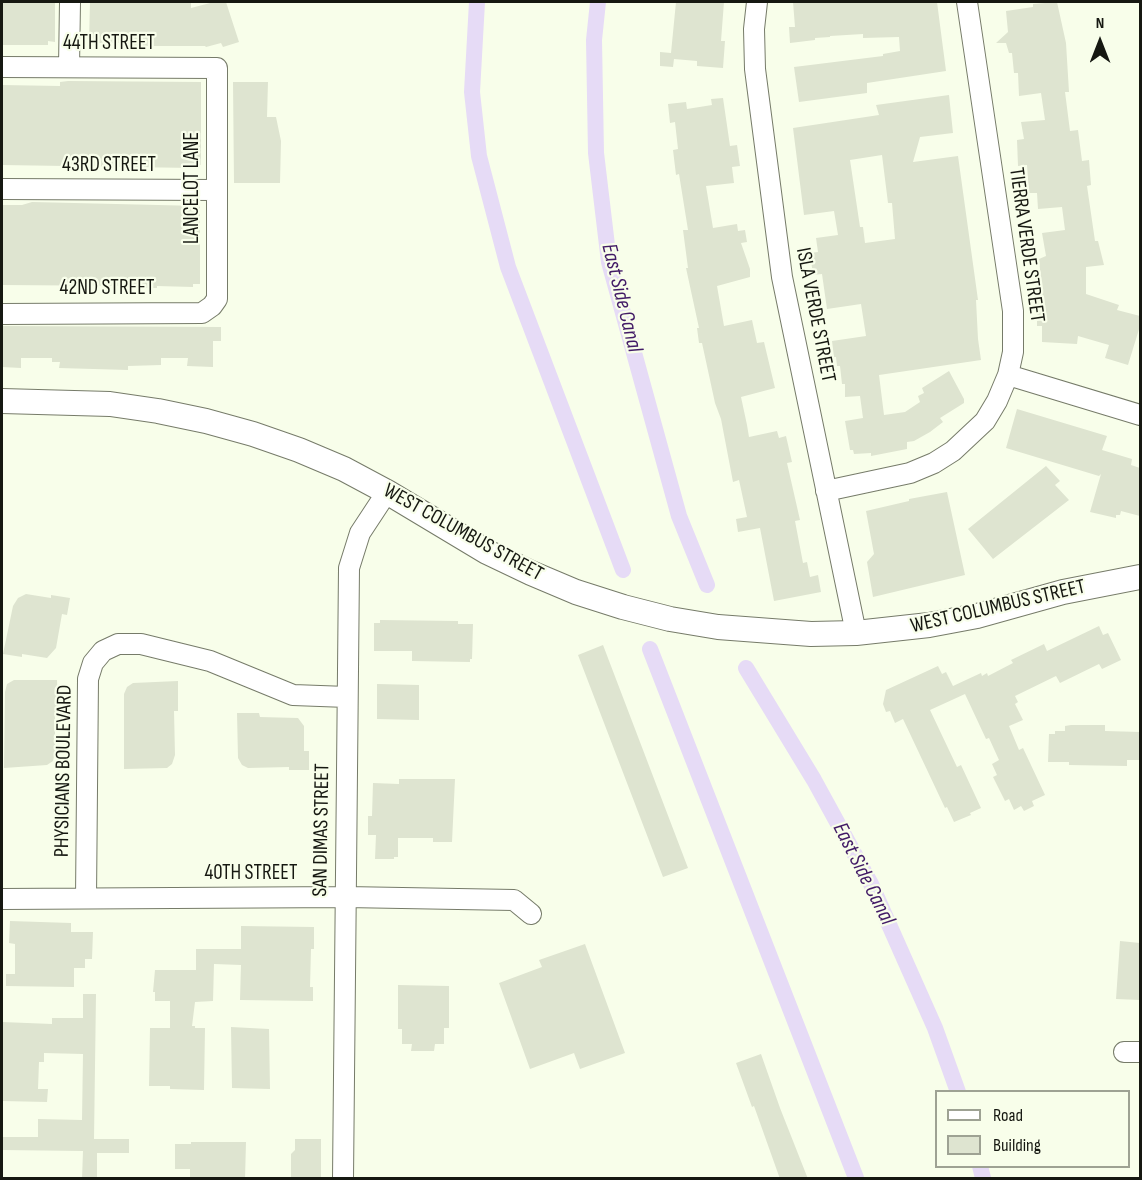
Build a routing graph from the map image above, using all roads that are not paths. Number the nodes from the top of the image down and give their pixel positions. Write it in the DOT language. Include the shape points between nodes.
graph roads {
  1 [pos="70,2"];
  2 [pos="757,2"];
  3 [pos="967,2"];
  4 [pos="2,67"];
  5 [pos="69,67"];
  6 [pos="216,68"];
  7 [pos="2,189"];
  8 [pos="216,190"];
  9 [pos="212,306"];
  10 [pos="2,314"];
  11 [pos="1008,375"];
  12 [pos="2,401"];
  13 [pos="1140,415"];
  14 [pos="826,491"];
  15 [pos="387,492"];
  16 [pos="1140,577"];
  17 [pos="856,633"];
  18 [pos="347,697"];
  19 [pos="346,897"];
  20 [pos="2,898"];
  21 [pos="86,898"];
  22 [pos="531,914"];
  23 [pos="343,1179"];
  1 -- 5 [label="street"];
  2 -- 14 [label="street, ISLA VERDE STREET" via="755,69 778,256"];
  3 -- 11 [label="street, TIERRA VERDE STREET" via="1013,311 1013,352"];
  4 -- 5 [label="street, 44TH STREET"];
  5 -- 6 [label="street, 44TH STREET"];
  6 -- 8 [label="street, LANCELOT LANE"];
  7 -- 8 [label="street, 43RD STREET"];
  8 -- 9 [label="street, LANCELOT LANE" via="217,299"];
  9 -- 10 [label="street, 42ND STREET" via="202,313"];
  11 -- 13 [label="street"];
  11 -- 14 [label="street, TIERRA VERDE STREET" via="985,421 953,451 910,473"];
  12 -- 15 [label="main road, WEST COLUMBUS STREET" via="110,404 206,421 299,450"];
  14 -- 17 [label="street, ISLA VERDE STREET"];
  15 -- 17 [label="main road, WEST COLUMBUS STREET" via="487,552 576,592 623,607 718,627"];
  15 -- 18 [label="street, SAN DIMAS STREET" via="360,533 349,568"];
  16 -- 17 [label="main road, WEST COLUMBUS STREET" via="929,626"];
  18 -- 19 [label="street, SAN DIMAS STREET"];
  18 -- 21 [label="street, PHYSICIANS BOULEVARD" via="293,695 210,661 141,644 118,644 103,651 93,663 88,679"];
  19 -- 21 [label="street, 40TH STREET"];
  19 -- 22 [label="street, 40TH STREET" via="514,900"];
  19 -- 23 [label="street, SAN DIMAS STREET"];
  20 -- 21 [label="street, 40TH STREET"];
}
